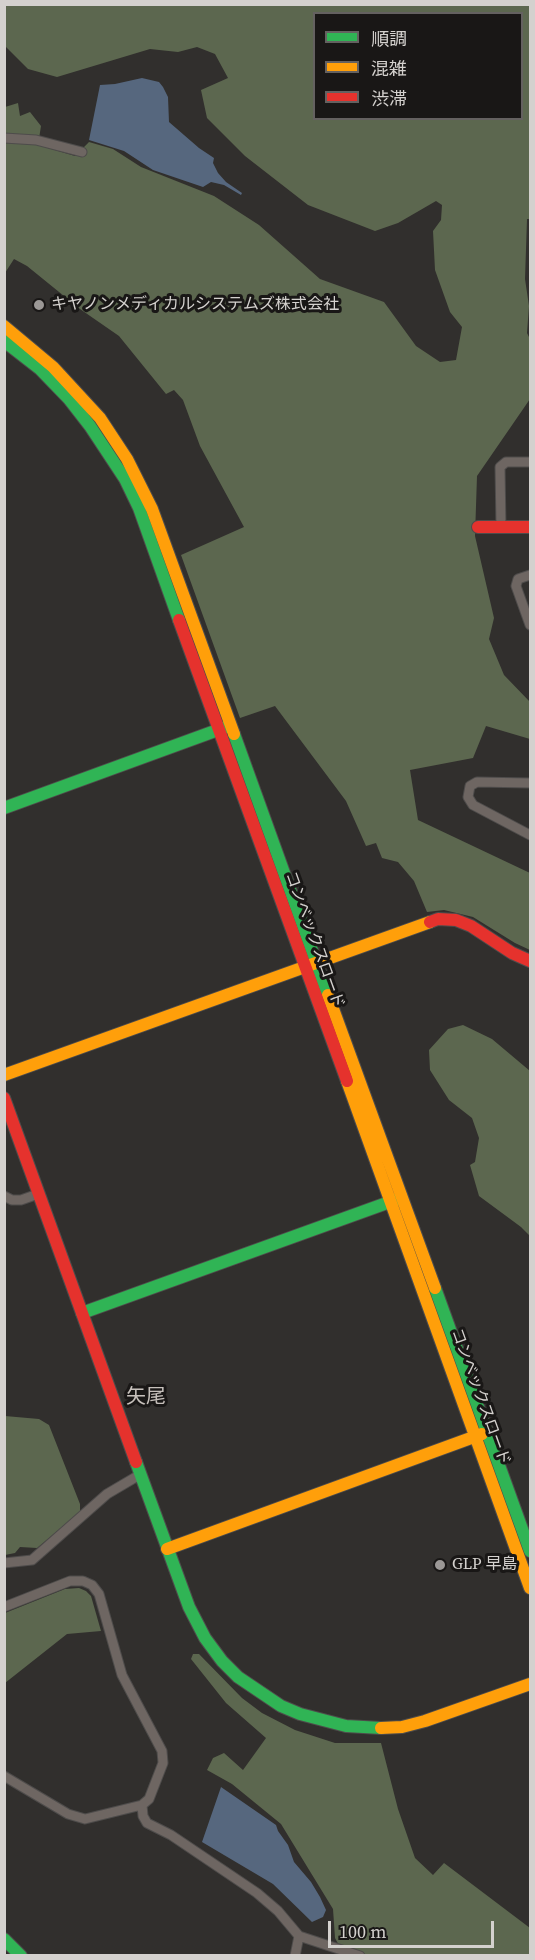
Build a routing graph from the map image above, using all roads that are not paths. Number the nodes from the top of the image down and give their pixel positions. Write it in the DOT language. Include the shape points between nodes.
graph roads {
  1 [pos="4,138"];
  2 [pos="82,152"];
  3 [pos="4,326"];
  4 [pos="4,341"];
  5 [pos="531,462"];
  6 [pos="477,527"];
  7 [pos="501,527"];
  8 [pos="531,527"];
  9 [pos="531,575"];
  10 [pos="531,625"];
  11 [pos="225,727"];
  12 [pos="531,783"];
  13 [pos="4,808"];
  14 [pos="531,835"];
  15 [pos="531,962"];
  16 [pos="311,964"];
  17 [pos="4,1075"];
  18 [pos="4,1098"];
  19 [pos="38,1194"];
  20 [pos="4,1196"];
  21 [pos="397,1199"];
  22 [pos="82,1312"];
  23 [pos="482,1434"];
  24 [pos="141,1474"];
  25 [pos="167,1549"];
  26 [pos="531,1551"];
  27 [pos="4,1563"];
  28 [pos="531,1588"];
  29 [pos="4,1607"];
  30 [pos="531,1684"];
  31 [pos="4,1776"];
  32 [pos="142,1805"];
  33 [pos="299,1935"];
  34 [pos="4,1939"];
  35 [pos="21,1956"];
  36 [pos="296,1956"];
  37 [pos="360,1956"];
  1 -- 2 [label="street" via="36,140"];
  3 -- 11 [label="street, コンベックスロード" via="76,391 127,459 164,537"];
  4 -- 11 [label="street, コンベックスロード" via="40,369 69,399 125,479"];
  5 -- 7 [label="street" via="506,462 500,467"];
  6 -- 7 [label="street"];
  7 -- 8 [label="street"];
  9 -- 10 [label="street" via="519,579 516,586"];
  11 -- 13 [label="street"];
  11 -- 16 [label="street, コンベックスロード"];
  12 -- 14 [label="street" via="477,782 470,786 468,797 473,805"];
  15 -- 16 [label="street" via="471,926 438,919"];
  16 -- 17 [label="street"];
  16 -- 21 [label="street, コンベックスロード"];
  18 -- 19 [label="street"];
  19 -- 20 [label="street" via="21,1200"];
  19 -- 22 [label="street"];
  21 -- 22 [label="street"];
  21 -- 23 [label="street, コンベックスロード"];
  22 -- 24 [label="street"];
  23 -- 25 [label="street"];
  23 -- 26 [label="street, コンベックスロード"];
  23 -- 28 [label="street, コンベックスロード"];
  24 -- 25 [label="street"];
  24 -- 27 [label="street" via="107,1494 32,1560"];
  25 -- 30 [label="street" via="189,1607 222,1661 260,1693 300,1714 346,1726 402,1727"];
  29 -- 32 [label="street" via="70,1581 83,1581 99,1593 122,1675 162,1751 163,1763 149,1799"];
  31 -- 32 [label="street" via="76,1818"];
  32 -- 33 [label="street" via="147,1823 257,1893"];
  33 -- 36 [label="street"];
  33 -- 37 [label="street"];
  34 -- 35 [label="street"];
}
